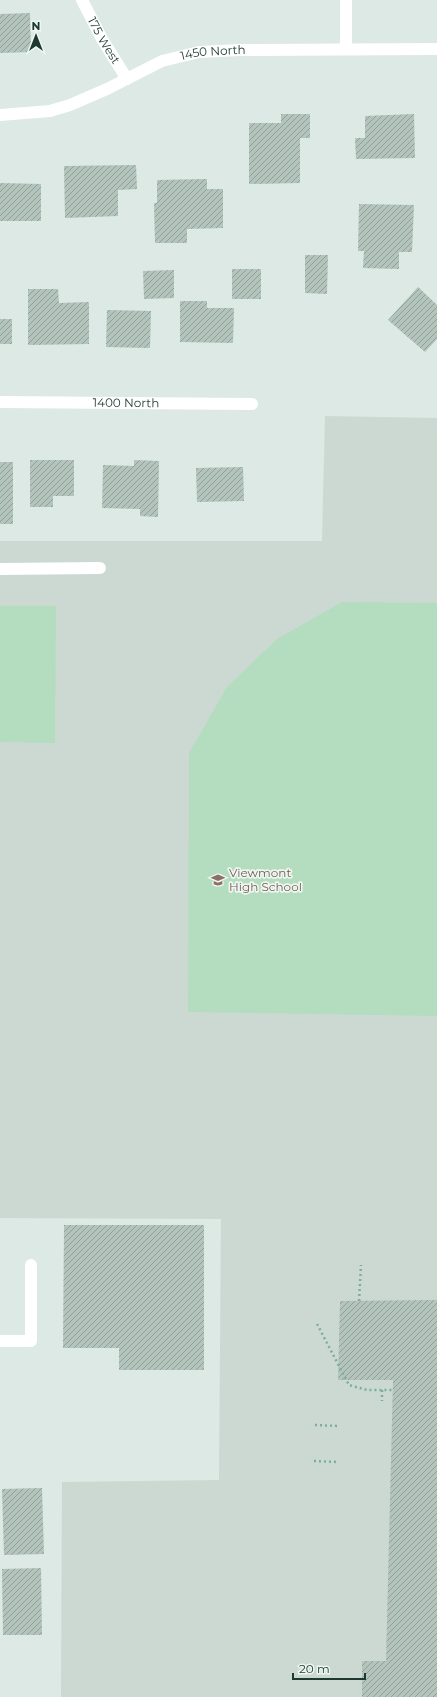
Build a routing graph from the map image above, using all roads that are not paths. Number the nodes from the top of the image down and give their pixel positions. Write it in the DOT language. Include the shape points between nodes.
graph roads {
  1 [pos="82,0"];
  2 [pos="346,0"];
  3 [pos="346,49"];
  4 [pos="437,49"];
  5 [pos="127,79"];
  6 [pos="0,115"];
  7 [pos="0,402"];
  8 [pos="252,404"];
  9 [pos="100,568"];
  10 [pos="0,569"];
  11 [pos="31,1265"];
  12 [pos="0,1341"];
  1 -- 5 [label="street, 175 West"];
  2 -- 3 [label="street"];
  3 -- 4 [label="street, 1450 North"];
  3 -- 5 [label="street, 1450 North" via="199,52 162,61"];
  5 -- 6 [label="street, 1450 North" via="70,105 50,111"];
  7 -- 8 [label="street, 1400 North"];
  9 -- 10 [label="street"];
  11 -- 12 [label="street" via="31,1341"];
}
